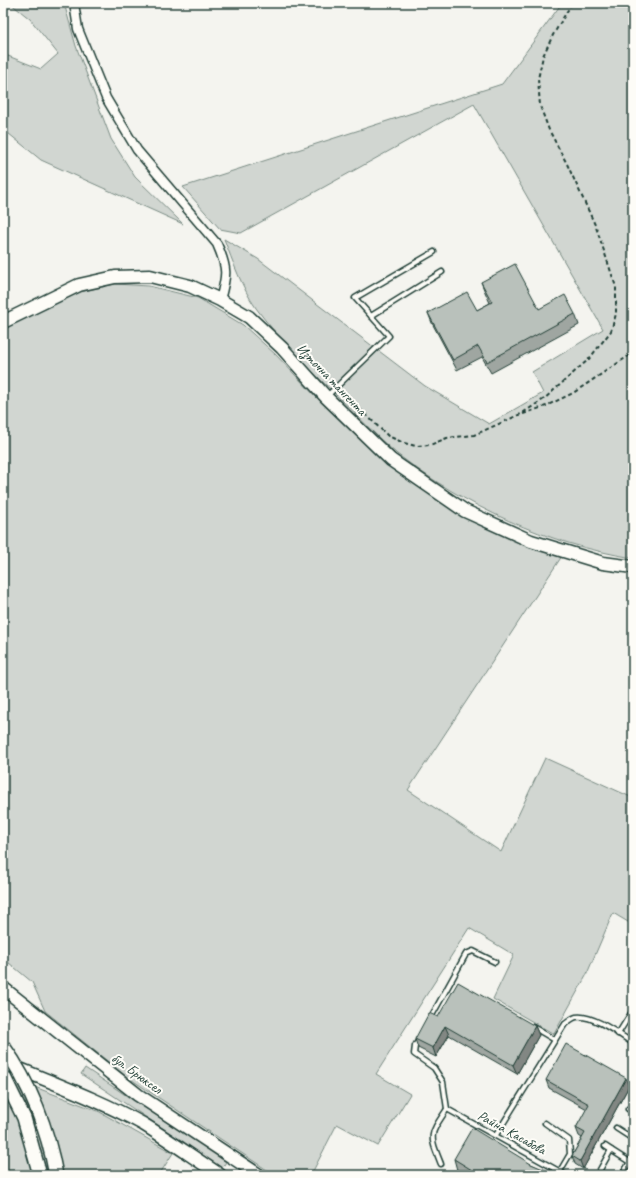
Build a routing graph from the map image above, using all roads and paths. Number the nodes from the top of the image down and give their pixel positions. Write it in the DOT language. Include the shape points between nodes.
graph roads {
  1 [pos="74,3"];
  2 [pos="572,3"];
  3 [pos="434,252"];
  4 [pos="442,272"];
  5 [pos="220,300"];
  6 [pos="371,316"];
  7 [pos="3,322"];
  8 [pos="633,353"];
  9 [pos="336,387"];
  10 [pos="326,397"];
  11 [pos="518,415"];
  12 [pos="633,567"];
  13 [pos="495,962"];
  14 [pos="451,981"];
  15 [pos="458,985"];
  16 [pos="3,988"];
  17 [pos="633,1010"];
  18 [pos="527,1024"];
  19 [pos="426,1026"];
  20 [pos="422,1033"];
  21 [pos="618,1034"];
  22 [pos="555,1040"];
  23 [pos="633,1043"];
  24 [pos="3,1046"];
  25 [pos="3,1062"];
  26 [pos="3,1075"];
  27 [pos="447,1109"];
  28 [pos="628,1109"];
  29 [pos="633,1112"];
  30 [pos="545,1123"];
  31 [pos="616,1128"];
  32 [pos="496,1135"];
  33 [pos="633,1139"];
  34 [pos="605,1146"];
  35 [pos="611,1150"];
  36 [pos="631,1163"];
  37 [pos="441,1164"];
  38 [pos="560,1171"];
  39 [pos="40,1175"];
  40 [pos="56,1175"];
  41 [pos="220,1175"];
  42 [pos="259,1175"];
  43 [pos="566,1175"];
  44 [pos="597,1175"];
  45 [pos="622,1175"];
  1 -- 5 [label="street" via="78,29 106,98 129,137 137,150 217,244 225,262 226,277"];
  2 -- 11 [label="path" via="543,56 538,79 540,106 596,227 616,287 616,314 611,331 589,359 544,399"];
  3 -- 6 [label="lane" via="355,298"];
  4 -- 6 [label="lane"];
  5 -- 7 [label="street, Източна тангента" via="190,286 150,276 115,277 79,285"];
  5 -- 10 [label="street, Източна тангента" via="249,317 282,348"];
  6 -- 9 [label="lane" via="389,336"];
  8 -- 11 [label="path" via="572,393 546,406"];
  9 -- 10 [label="lane"];
  9 -- 11 [label="path" via="388,436 416,446 430,445 447,438 474,435"];
  10 -- 12 [label="street, Източна тангента" via="391,460 465,510 531,541 603,563"];
  13 -- 14 [label="lane" via="473,951 466,954"];
  14 -- 15 [label="lane"];
  14 -- 19 [label="lane"];
  16 -- 42 [label="street, бул. Брюксел" via="138,1095"];
  17 -- 21 [label="lane"];
  18 -- 22 [label="lane"];
  20 -- 27 [label="lane" via="414,1054 434,1068 443,1082"];
  21 -- 22 [label="lane" via="596,1021 575,1017 565,1024"];
  21 -- 23 [label="lane"];
  22 -- 32 [label="lane"];
  24 -- 40 [label="main road, bridge" via="39,1114"];
  25 -- 41 [label="street" via="125,1115"];
  26 -- 39 [label="main road" via="24,1118"];
  27 -- 32 [label="lane, Райна Касабова"];
  27 -- 37 [label="lane" via="433,1130 432,1143"];
  28 -- 29 [label="lane"];
  30 -- 38 [label="lane" via="570,1140 570,1154"];
  31 -- 33 [label="lane"];
  32 -- 38 [label="lane, Райна Касабова"];
  34 -- 35 [label="lane"];
  35 -- 36 [label="lane"];
  35 -- 44 [label="lane"];
  36 -- 45 [label="lane"];
  38 -- 43 [label="lane, Райна Касабова"];
}
